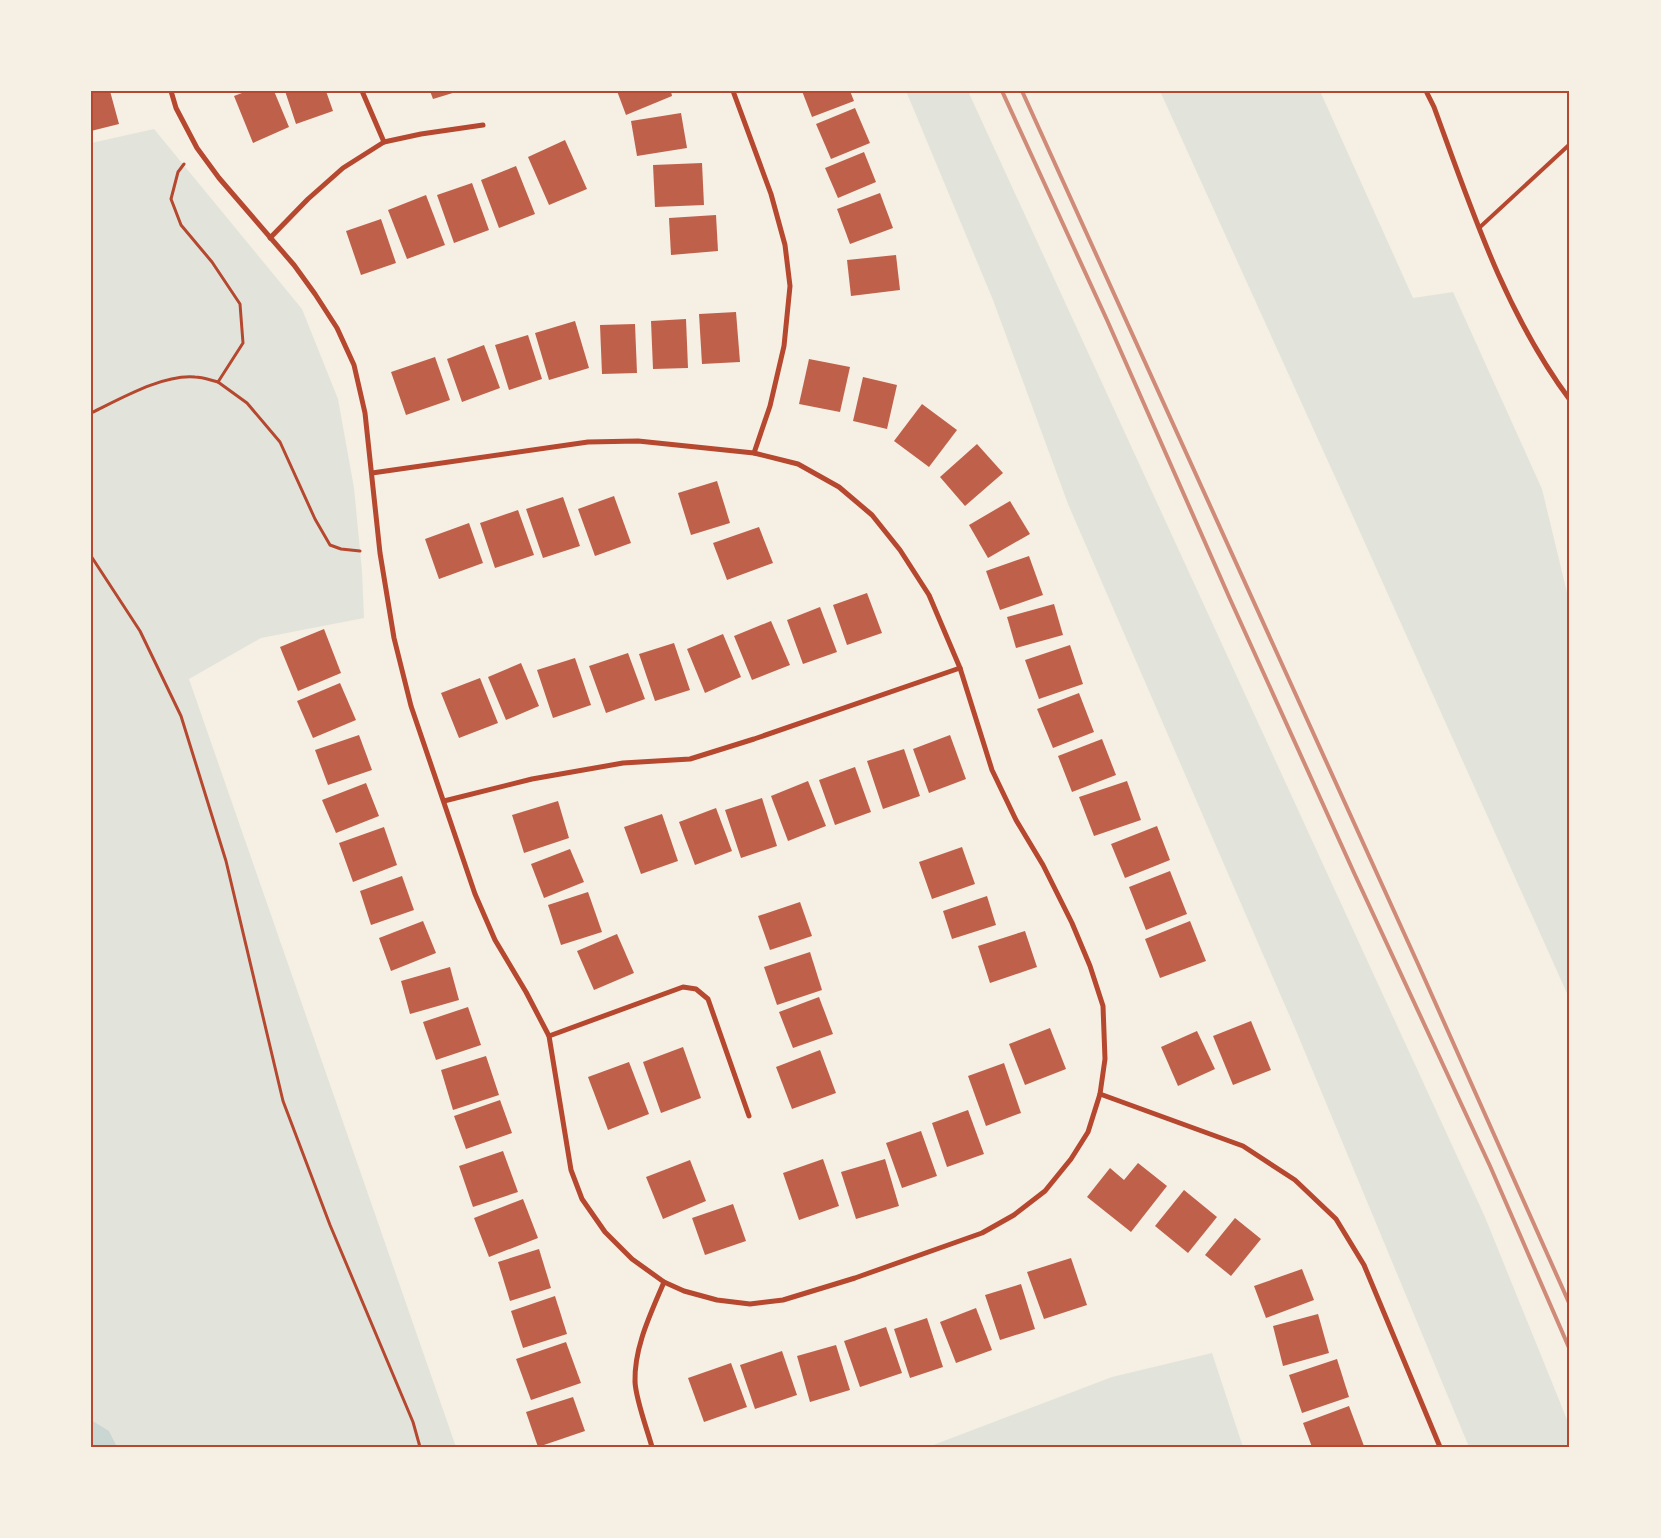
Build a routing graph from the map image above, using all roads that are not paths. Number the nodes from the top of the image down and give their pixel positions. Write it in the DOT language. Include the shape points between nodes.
graph roads {
  1 [pos="171,91"];
  2 [pos="362,91"];
  3 [pos="733,91"];
  4 [pos="1426,91"];
  5 [pos="482,125"];
  6 [pos="384,142"];
  7 [pos="1570,144"];
  8 [pos="1479,228"];
  9 [pos="270,238"];
  10 [pos="1570,400"];
  11 [pos="754,453"];
  12 [pos="372,473"];
  13 [pos="960,668"];
  14 [pos="444,801"];
  15 [pos="549,1036"];
  16 [pos="1100,1094"];
  17 [pos="749,1116"];
  18 [pos="664,1282"];
  19 [pos="652,1447"];
  20 [pos="1440,1447"];
  1 -- 9 [label="street" via="176,108 197,148"];
  2 -- 6 [label="street"];
  3 -- 11 [label="street" via="771,194 785,245 790,286 784,346 770,406"];
  4 -- 8 [label="street"];
  5 -- 6 [label="street"];
  6 -- 9 [label="street" via="343,168"];
  7 -- 8 [label="lane"];
  8 -- 10 [label="street" via="1515,310"];
  9 -- 12 [label="street" via="315,294 354,365 365,413"];
  11 -- 12 [label="street" via="638,440 588,442"];
  11 -- 13 [label="street" via="798,464 839,487 872,515 929,595"];
  12 -- 14 [label="street" via="380,553 394,638 411,706"];
  13 -- 14 [label="street" via="690,759 623,763 532,779"];
  13 -- 16 [label="street" via="992,770 1072,923 1090,966 1103,1006 1105,1059"];
  14 -- 15 [label="street" via="475,894 495,940"];
  15 -- 17 [label="street" via="683,987 696,989 708,999"];
  15 -- 18 [label="street" via="571,1170 582,1199 604,1232 632,1259"];
  16 -- 18 [label="street" via="1088,1132 1045,1191 1014,1215 982,1233 783,1300 750,1304 717,1300"];
  16 -- 20 [label="street" via="1243,1146 1295,1180 1336,1219 1364,1264"];
  18 -- 19 [label="street" via="635,1363 635,1385"];
}
